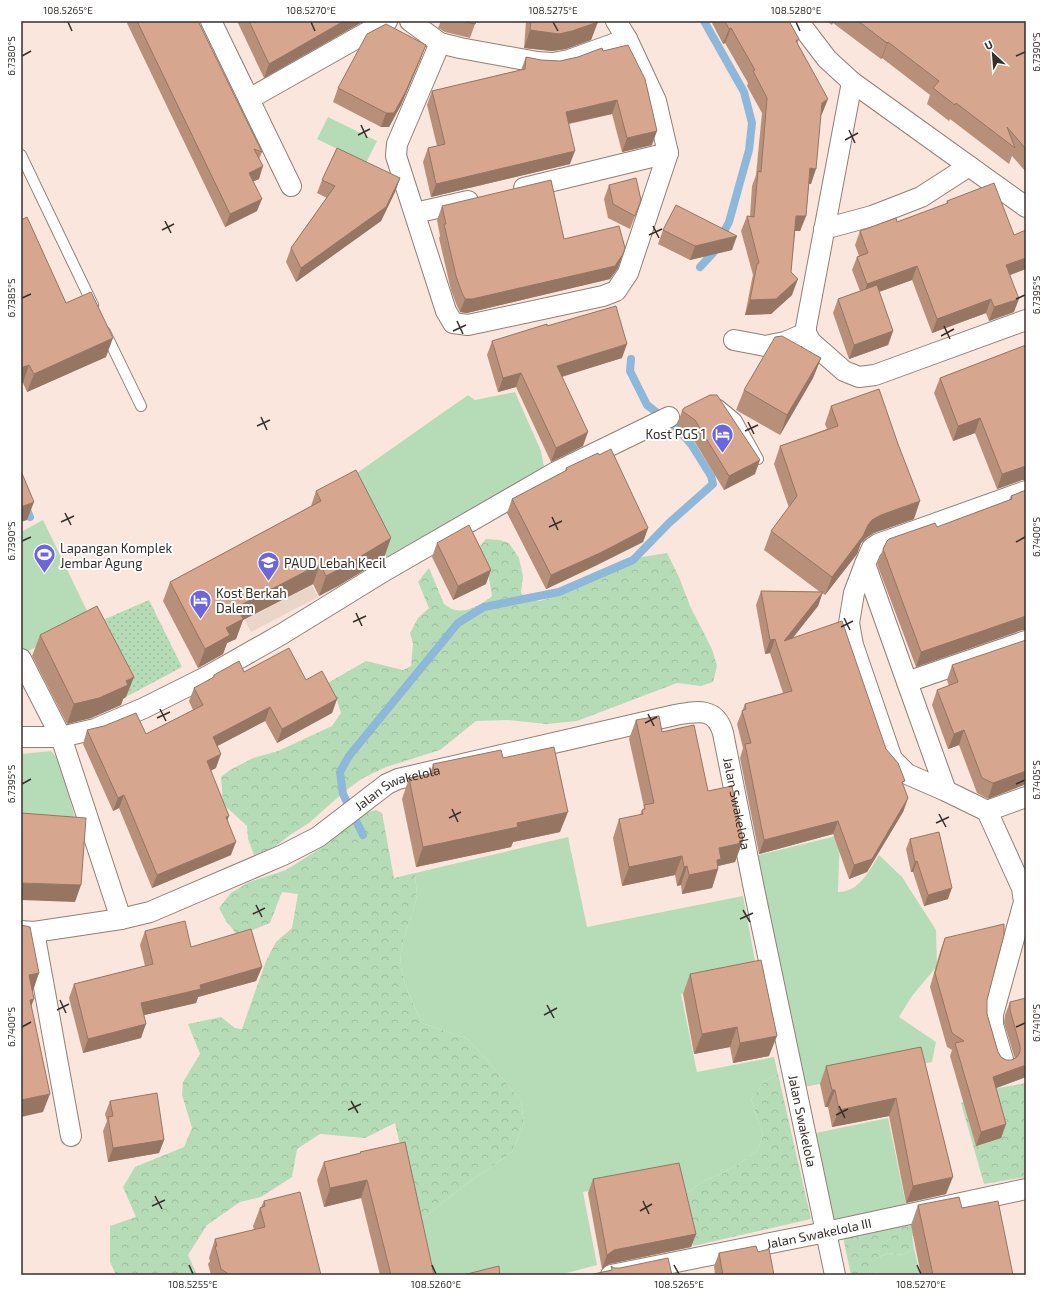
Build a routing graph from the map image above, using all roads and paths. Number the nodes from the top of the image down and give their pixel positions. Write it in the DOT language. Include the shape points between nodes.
graph roads {
  1 [pos="211,21"];
  2 [pos="387,21"];
  3 [pos="410,21"];
  4 [pos="616,21"];
  5 [pos="798,21"];
  6 [pos="627,39"];
  7 [pos="440,43"];
  8 [pos="852,82"];
  9 [pos="249,99"];
  10 [pos="668,153"];
  11 [pos="21,155"];
  12 [pos="969,166"];
  13 [pos="291,186"];
  14 [pos="507,192"];
  15 [pos="484,197"];
  16 [pos="1026,207"];
  17 [pos="415,214"];
  18 [pos="824,229"];
  19 [pos="1026,320"];
  20 [pos="806,333"];
  21 [pos="734,340"];
  22 [pos="714,401"];
  23 [pos="141,406"];
  24 [pos="668,418"];
  25 [pos="758,459"];
  26 [pos="1026,491"];
  27 [pos="865,564"];
  28 [pos="1026,641"];
  29 [pos="21,659"];
  30 [pos="907,682"];
  31 [pos="21,737"];
  32 [pos="62,737"];
  33 [pos="946,791"];
  34 [pos="1026,797"];
  35 [pos="987,811"];
  36 [pos="121,919"];
  37 [pos="28,931"];
  38 [pos="1004,1063"];
  39 [pos="71,1136"];
  40 [pos="1026,1189"];
  41 [pos="826,1232"];
  42 [pos="611,1275"];
  43 [pos="835,1275"];
  1 -- 9 [label="street"];
  2 -- 9 [label="street"];
  3 -- 7 [label="street"];
  4 -- 6 [label="street"];
  5 -- 8 [label="street" via="828,59"];
  6 -- 7 [label="street" via="569,60 553,63"];
  6 -- 10 [label="street" via="656,101"];
  7 -- 17 [label="street" via="397,144 396,156"];
  8 -- 12 [label="street"];
  8 -- 18 [label="street"];
  9 -- 13 [label="street"];
  10 -- 14 [label="street"];
  10 -- 17 [label="street" via="628,273 616,291 603,296 468,325 452,323"];
  11 -- 23 [label="lane"];
  12 -- 16 [label="street"];
  12 -- 18 [label="street" via="921,197 872,216"];
  15 -- 17 [label="street"];
  18 -- 20 [label="street"];
  19 -- 20 [label="street" via="875,374 859,377 844,371 811,342"];
  20 -- 21 [label="street" via="785,342 765,346"];
  22 -- 25 [label="lane" via="736,419"];
  24 -- 32 [label="street" via="556,472 208,676 95,729"];
  26 -- 27 [label="street" via="878,544 872,548"];
  27 -- 30 [label="street"];
  27 -- 33 [label="street" via="854,593 849,623 853,645 892,760 907,774"];
  28 -- 30 [label="street"];
  29 -- 32 [label="street"];
  30 -- 33 [label="street"];
  31 -- 32 [label="street"];
  32 -- 36 [label="street"];
  33 -- 35 [label="street"];
  34 -- 35 [label="street"];
  35 -- 38 [label="street" via="1022,888 1024,902 993,1014 993,1025"];
  36 -- 37 [label="street, Jalan Swakelola"];
  36 -- 41 [label="street, Jalan Swakelola" via="150,912 283,855 318,837 387,784 398,779 681,714 707,712 714,716 723,733"];
  37 -- 39 [label="street"];
  40 -- 41 [label="street, Jalan Swakelola III"];
  41 -- 42 [label="street, Jalan Swakelola III"];
  41 -- 43 [label="street, Jalan Swakelola"];
}
